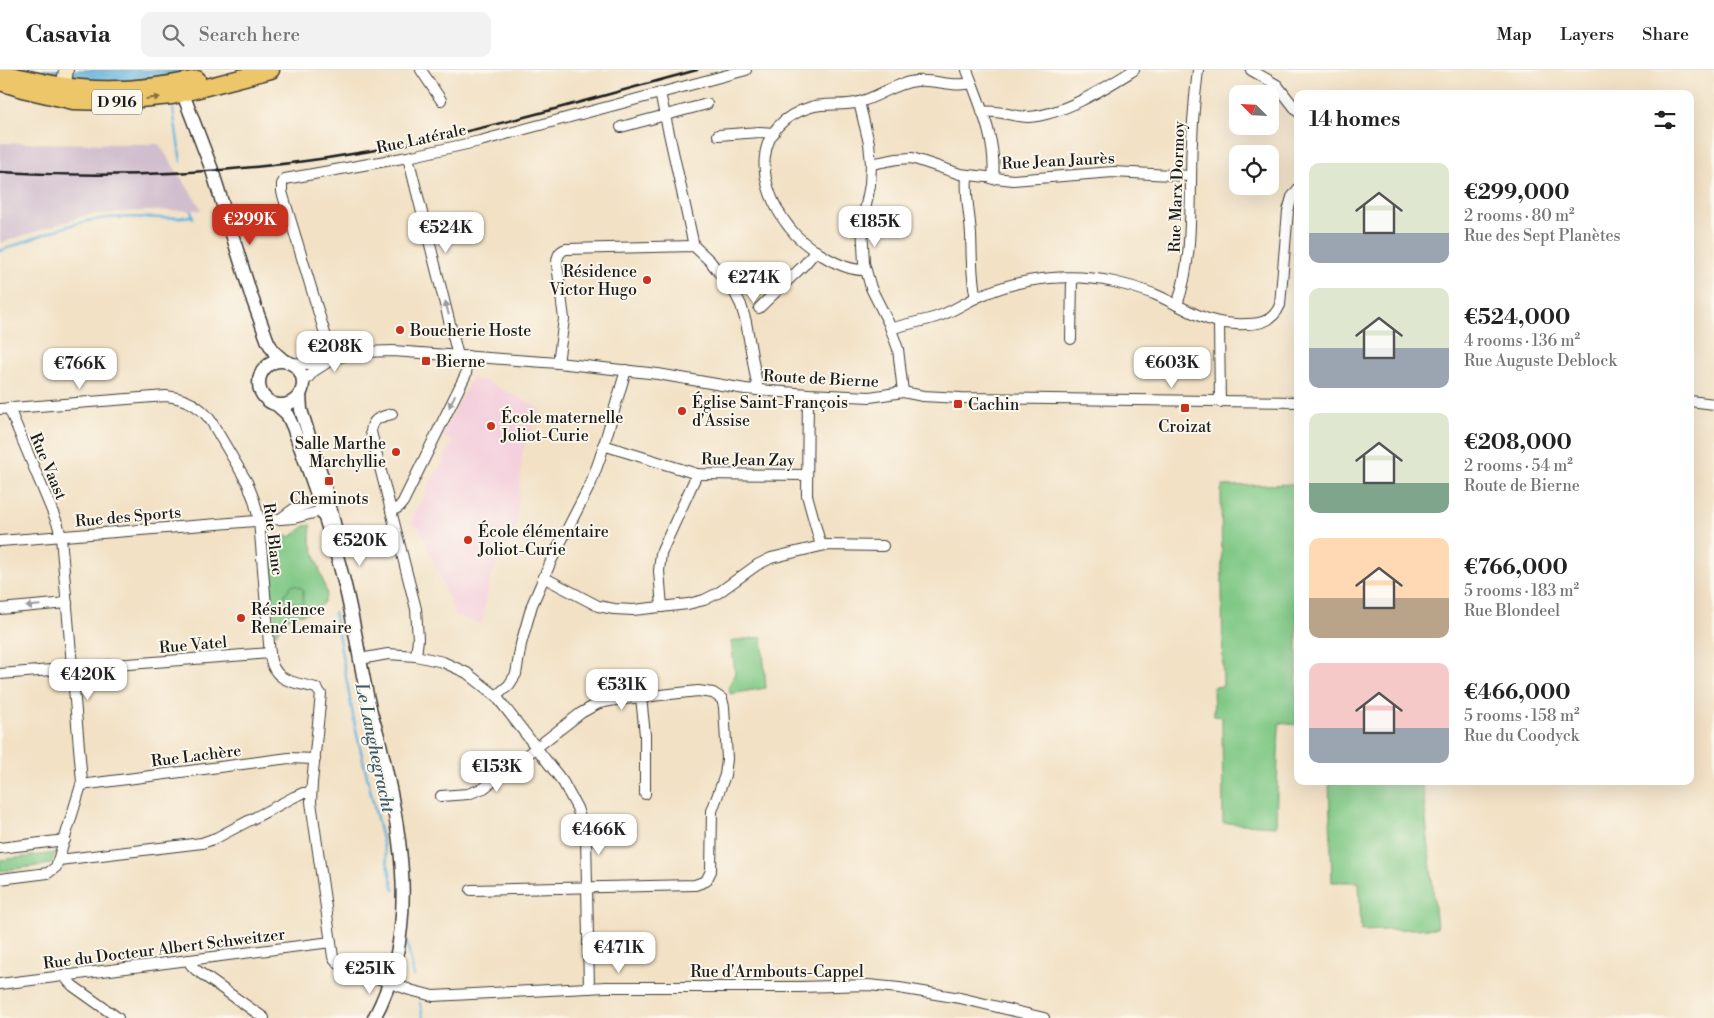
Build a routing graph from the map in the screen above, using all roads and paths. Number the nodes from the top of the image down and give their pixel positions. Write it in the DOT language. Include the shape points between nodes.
graph roads {
  1 [pos="235,70"];
  2 [pos="271,70"];
  3 [pos="421,70"];
  4 [pos="746,70"];
  5 [pos="967,70"];
  6 [pos="1134,70"];
  7 [pos="1198,70"];
  8 [pos="1252,70"];
  9 [pos="0,72"];
  10 [pos="0,82"];
  11 [pos="60,82"];
  12 [pos="972,83"];
  13 [pos="184,87"];
  14 [pos="660,93"];
  15 [pos="441,100"];
  16 [pos="859,102"];
  17 [pos="706,104"];
  18 [pos="1294,107"];
  19 [pos="982,112"];
  20 [pos="665,115"];
  21 [pos="621,127"];
  22 [pos="774,133"];
  23 [pos="718,135"];
  24 [pos="408,157"];
  25 [pos="871,164"];
  26 [pos="967,176"];
  27 [pos="1191,176"];
  28 [pos="993,178"];
  29 [pos="1294,194"];
  30 [pos="694,246"];
  31 [pos="816,251"];
  32 [pos="865,270"];
  33 [pos="1072,278"];
  34 [pos="251,295"];
  35 [pos="976,298"];
  36 [pos="1177,305"];
  37 [pos="759,308"];
  38 [pos="1219,324"];
  39 [pos="891,329"];
  40 [pos="1071,339"];
  41 [pos="463,356"];
  42 [pos="333,359"];
  43 [pos="288,362"];
  44 [pos="558,363"];
  45 [pos="263,369"];
  46 [pos="626,370"];
  47 [pos="302,389"];
  48 [pos="758,390"];
  49 [pos="903,392"];
  50 [pos="808,394"];
  51 [pos="1220,402"];
  52 [pos="1294,402"];
  53 [pos="1694,402"];
  54 [pos="1714,404"];
  55 [pos="277,405"];
  56 [pos="5,408"];
  57 [pos="392,414"];
  58 [pos="603,445"];
  59 [pos="697,474"];
  60 [pos="807,475"];
  61 [pos="325,504"];
  62 [pos="392,510"];
  63 [pos="259,520"];
  64 [pos="61,536"];
  65 [pos="0,542"];
  66 [pos="821,546"];
  67 [pos="883,546"];
  68 [pos="543,578"];
  69 [pos="67,604"];
  70 [pos="662,607"];
  71 [pos="0,609"];
  72 [pos="270,653"];
  73 [pos="416,656"];
  74 [pos="364,658"];
  75 [pos="72,668"];
  76 [pos="0,674"];
  77 [pos="496,696"];
  78 [pos="641,697"];
  79 [pos="536,747"];
  80 [pos="315,759"];
  81 [pos="81,784"];
  82 [pos="311,793"];
  83 [pos="645,794"];
  84 [pos="441,796"];
  85 [pos="65,840"];
  86 [pos="0,848"];
  87 [pos="59,860"];
  88 [pos="0,879"];
  89 [pos="587,888"];
  90 [pos="471,890"];
  91 [pos="331,942"];
  92 [pos="188,960"];
  93 [pos="66,975"];
  94 [pos="389,983"];
  95 [pos="0,984"];
  96 [pos="589,988"];
  97 [pos="118,1018"];
  98 [pos="264,1018"];
  99 [pos="374,1018"];
  100 [pos="1044,1018"];
  1 -- 13 [label="main road, D 916"];
  2 -- 13 [label="main road, D 916"];
  3 -- 15 [label="street"];
  4 -- 14 [label="street, Rue Latérale"];
  5 -- 12 [label="street"];
  6 -- 19 [label="street" via="1074,104 1042,115 1024,117"];
  7 -- 27 [label="street, Rue Marx Dormoy"];
  8 -- 18 [label="street" via="1277,85"];
  9 -- 11 [label="main road, D 916"];
  10 -- 11 [label="main road, D 916"];
  11 -- 13 [label="main road, D 916" via="82,102 161,98"];
  12 -- 16 [label="street" via="908,82"];
  12 -- 19 [label="street"];
  13 -- 34 [label="street"];
  14 -- 20 [label="street"];
  14 -- 24 [label="street, Rue Latérale"];
  16 -- 22 [label="street" via="807,108 785,119"];
  16 -- 25 [label="street"];
  17 -- 20 [label="street"];
  19 -- 28 [label="street" via="994,156"];
  20 -- 21 [label="street"];
  20 -- 30 [label="street"];
  22 -- 23 [label="street"];
  22 -- 31 [label="street" via="764,167 768,191 788,226"];
  41 -- 24 [label="street, one-way"];
  24 -- 42 [label="street, Rue Latérale" via="290,177 282,184"];
  25 -- 26 [label="street, Rue Jean Jaurès" via="912,158"];
  25 -- 32 [label="street" via="862,225"];
  26 -- 28 [label="street, Rue Jean Jaurès"];
  26 -- 35 [label="street"];
  27 -- 28 [label="street, Rue Jean Jaurès" via="1122,172 1027,180"];
  27 -- 36 [label="street, Rue Marx Dormoy" via="1186,275"];
  29 -- 38 [label="street" via="1289,206 1278,310 1259,323"];
  30 -- 44 [label="street" via="566,249 561,252 557,267 564,319"];
  30 -- 48 [label="street" via="710,261 741,305"];
  31 -- 32 [label="street" via="847,268"];
  31 -- 37 [label="street"];
  32 -- 39 [label="street"];
  33 -- 35 [label="street" via="1030,281"];
  33 -- 36 [label="street" via="1129,285"];
  33 -- 40 [label="street"];
  34 -- 43 [label="street" via="268,342"];
  34 -- 45 [label="street" via="264,349"];
  35 -- 39 [label="street" via="940,316"];
  36 -- 38 [label="street"];
  38 -- 51 [label="street"];
  39 -- 49 [label="street" via="899,354"];
  41 -- 42 [label="street, Route de Bierne" via="385,351 362,352"];
  41 -- 44 [label="street, Route de Bierne"];
  41 -- 62 [label="street, one-way" via="466,374 403,502"];
  42 -- 43 [label="street, Route de Bierne" via="305,365"];
  42 -- 47 [label="street, Route de Bierne" via="314,370"];
  43 -- 45 [label="street" via="273,362"];
  43 -- 47 [label="street" via="300,372"];
  44 -- 46 [label="street, Route de Bierne"];
  45 -- 55 [label="street" via="259,378 260,392"];
  46 -- 48 [label="street, Route de Bierne"];
  46 -- 58 [label="street"];
  47 -- 55 [label="street" via="290,403"];
  47 -- 61 [label="street" via="302,413"];
  48 -- 50 [label="street, Route de Bierne"];
  49 -- 50 [label="street, Route de Bierne" via="870,397"];
  49 -- 51 [label="street, Route de Bierne" via="952,398"];
  50 -- 60 [label="street"];
  51 -- 52 [label="street, Route de Bierne"];
  53 -- 54 [label="street"];
  55 -- 61 [label="street" via="294,427"];
  56 -- 63 [label="street, Rue Blanc" via="161,396 188,400 208,416 247,482"];
  56 -- 64 [label="street, Rue Vaast"];
  57 -- 62 [label="street" via="377,418 372,430"];
  58 -- 59 [label="street, Rue Jean Zay"];
  58 -- 68 [label="street" via="587,491"];
  59 -- 60 [label="street, Rue Jean Zay"];
  59 -- 70 [label="street" via="661,552"];
  60 -- 66 [label="street" via="809,505"];
  61 -- 63 [label="street, Rue des Sports" via="295,508 280,519"];
  61 -- 74 [label="street"];
  62 -- 73 [label="street" via="416,609"];
  63 -- 64 [label="street, Rue des Sports"];
  63 -- 72 [label="street, Rue Blanc"];
  64 -- 65 [label="street, Rue des Sports"];
  64 -- 69 [label="street, Rue Vaast"];
  66 -- 67 [label="street"];
  66 -- 70 [label="street" via="765,560 704,600"];
  68 -- 70 [label="street" via="604,607 627,610"];
  68 -- 77 [label="street" via="526,621 514,678"];
  69 -- 71 [label="street, one-way"];
  69 -- 75 [label="street, Rue Vaast"];
  72 -- 75 [label="street, Rue Vatel"];
  72 -- 80 [label="street, Rue Blanc" via="274,668 282,677 320,692"];
  73 -- 74 [label="street" via="388,654"];
  73 -- 77 [label="street" via="456,667"];
  74 -- 94 [label="street" via="369,705 398,828 403,877 402,924"];
  75 -- 76 [label="street, Rue Vatel"];
  75 -- 81 [label="street, Rue Vaast"];
  77 -- 79 [label="street"];
  78 -- 79 [label="street" via="609,700 590,707"];
  78 -- 83 [label="street"];
  78 -- 89 [label="street" via="702,691 719,696 724,707 727,759 711,818 709,879 695,885"];
  79 -- 84 [label="street" via="480,790"];
  79 -- 89 [label="street" via="570,792 580,814 586,836"];
  80 -- 81 [label="street, Rue Lachère" via="289,758"];
  80 -- 82 [label="street, Rue d'Armbouts-Cappel"];
  81 -- 85 [label="street"];
  82 -- 87 [label="street" via="294,796 202,843"];
  82 -- 91 [label="street, Rue d'Armbouts-Cappel"];
  85 -- 86 [label="street"];
  85 -- 87 [label="street"];
  87 -- 88 [label="street" via="48,873"];
  89 -- 90 [label="street"];
  89 -- 96 [label="street"];
  91 -- 92 [label="street, Rue du Docteur Albert Schweitzer"];
  91 -- 94 [label="street, Rue d'Armbouts-Cappel" via="339,964"];
  92 -- 93 [label="street, Rue du Docteur Albert Schweitzer"];
  92 -- 98 [label="street" via="196,970"];
  93 -- 95 [label="street, Rue du Docteur Albert Schweitzer"];
  93 -- 97 [label="street" via="73,986"];
  94 -- 96 [label="street, Rue d'Armbouts-Cappel" via="433,996"];
  94 -- 99 [label="street"];
  96 -- 100 [label="street, Rue d'Armbouts-Cappel" via="875,986 960,998"];
}
